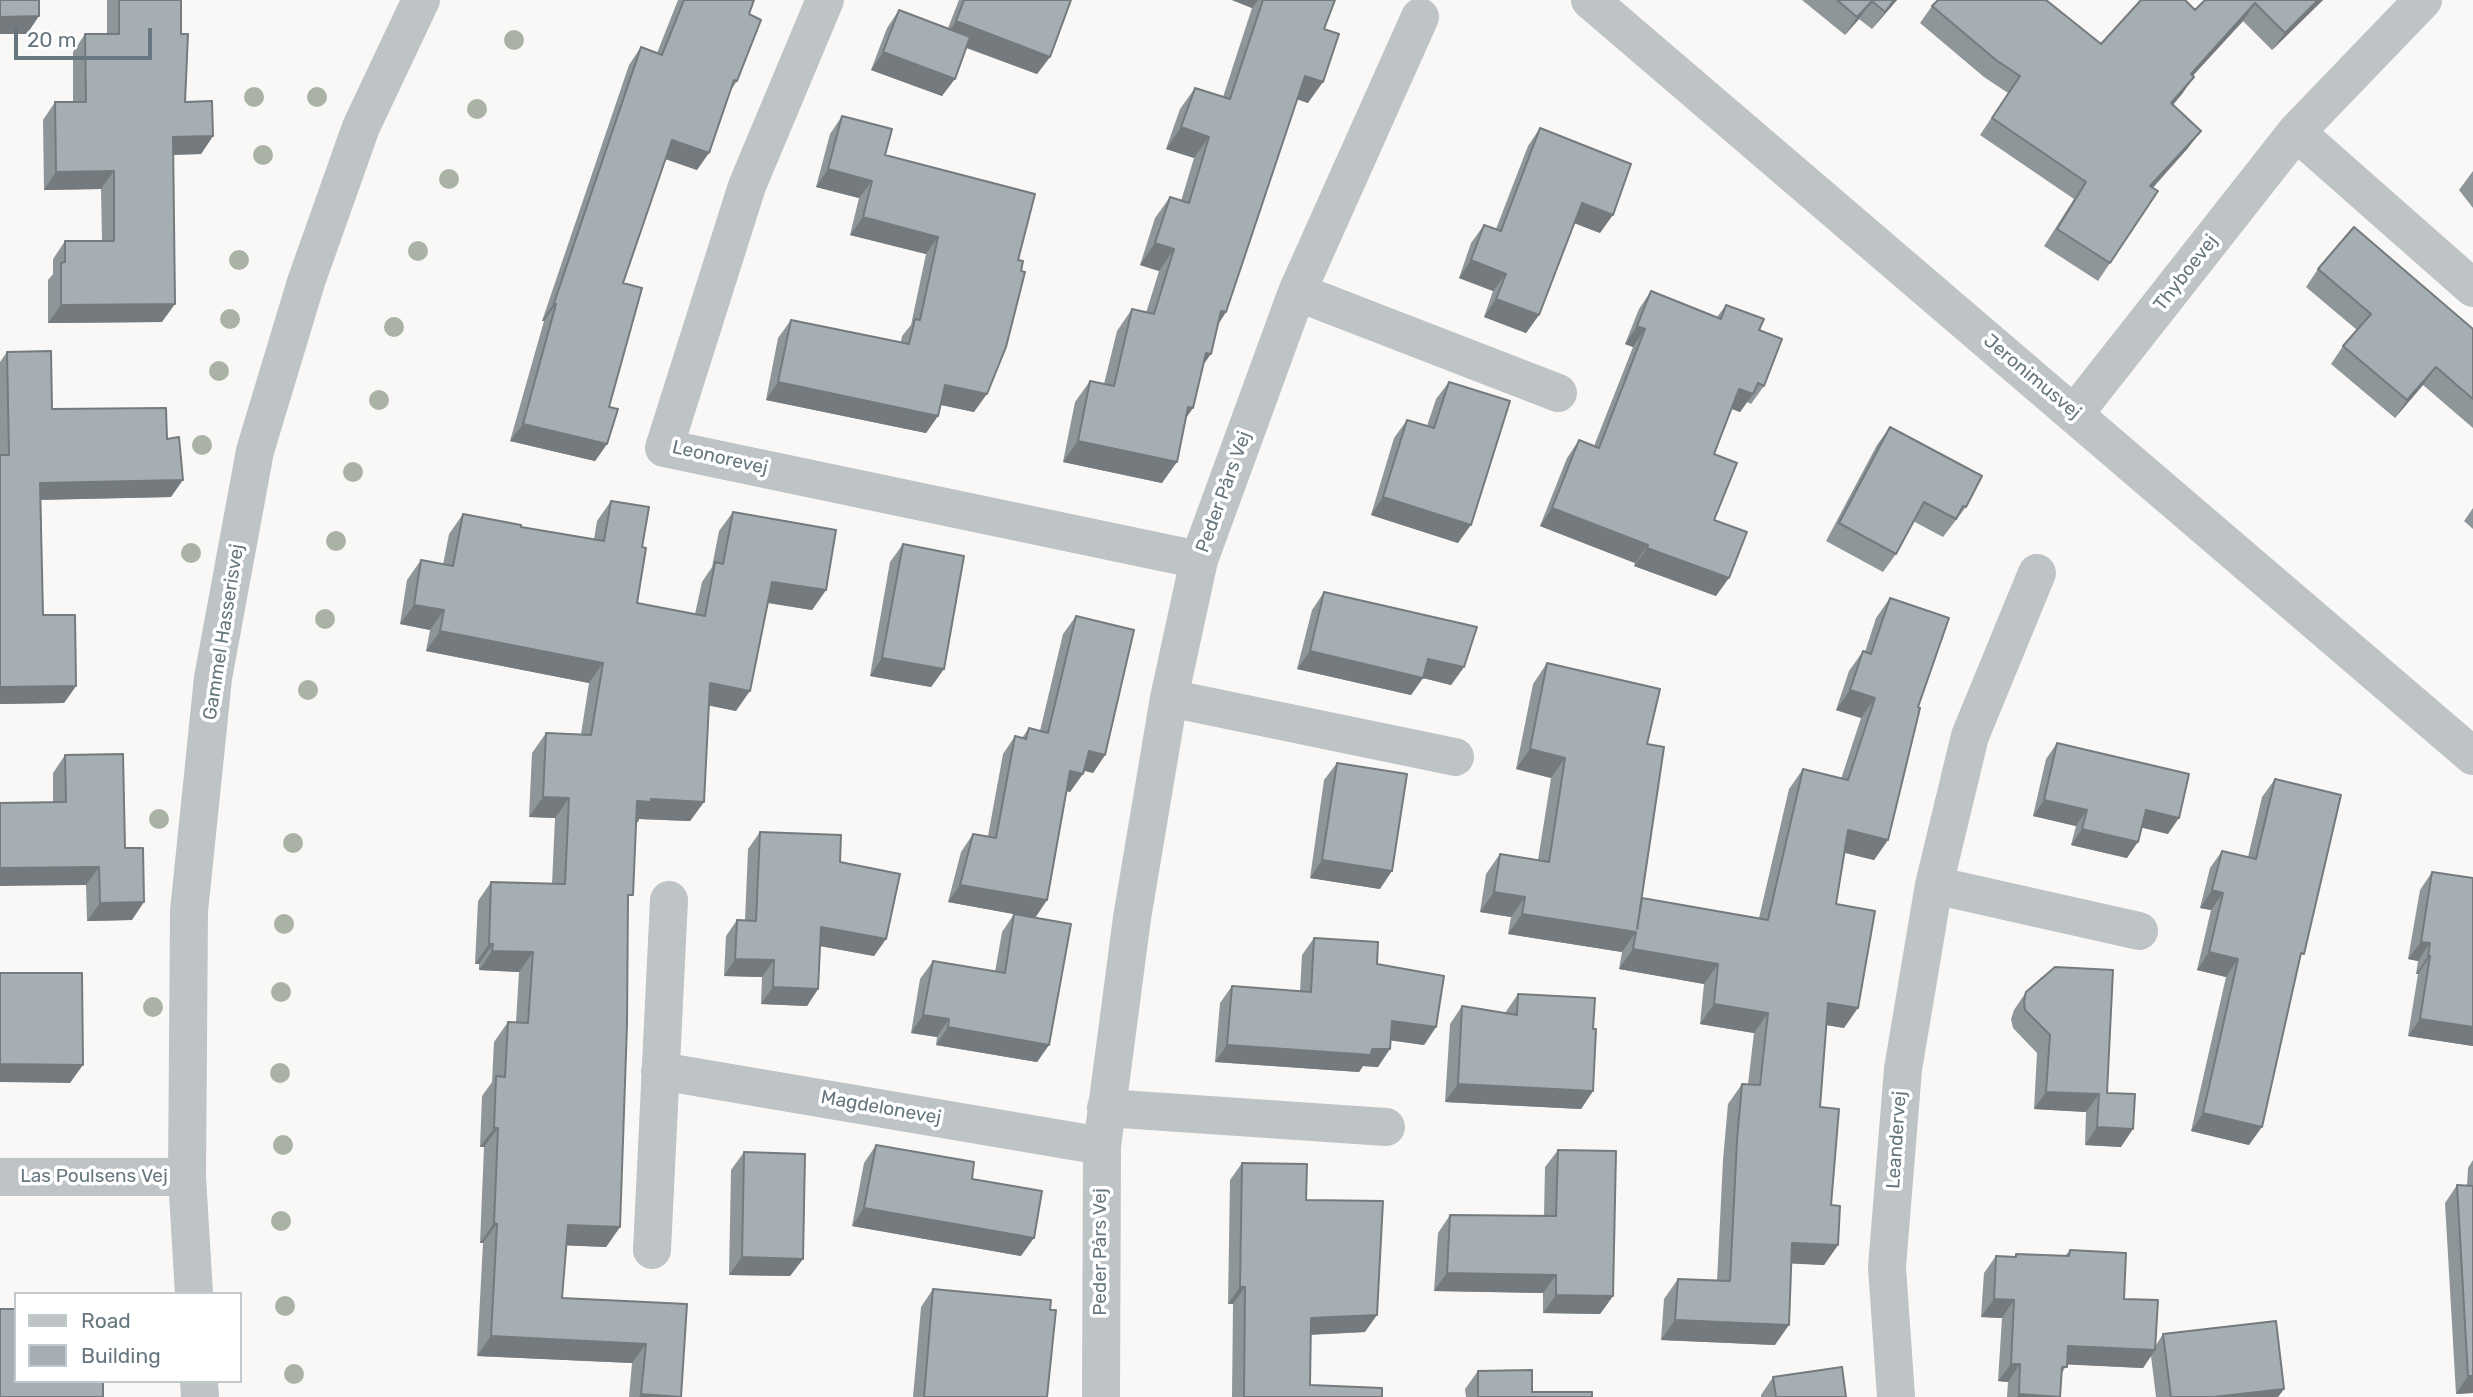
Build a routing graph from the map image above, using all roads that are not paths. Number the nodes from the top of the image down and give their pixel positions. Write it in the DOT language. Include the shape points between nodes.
graph roads {
  1 [pos="421,0"];
  2 [pos="825,0"];
  3 [pos="1590,0"];
  4 [pos="2423,0"];
  5 [pos="1420,17"];
  6 [pos="2296,132"];
  7 [pos="2473,288"];
  8 [pos="1297,292"];
  9 [pos="1558,393"];
  10 [pos="2075,414"];
  11 [pos="1199,560"];
  12 [pos="2037,573"];
  13 [pos="1169,698"];
  14 [pos="2473,755"];
  15 [pos="1455,757"];
  16 [pos="1934,885"];
  17 [pos="669,901"];
  18 [pos="2139,931"];
  19 [pos="660,1071"];
  20 [pos="1105,1108"];
  21 [pos="1386,1126"];
  22 [pos="1102,1146"];
  23 [pos="0,1177"];
  24 [pos="187,1177"];
  25 [pos="652,1251"];
  26 [pos="194,1292"];
  27 [pos="1101,1397"];
  28 [pos="1896,1397"];
  1 -- 24 [label="street, Gammel Hasserisvej" via="361,127 306,282 255,451 213,678 189,911"];
  2 -- 11 [label="street, Leonorevej" via="747,186 664,447"];
  3 -- 10 [label="street, Jeronimusvej"];
  4 -- 6 [label="street, Thyboevej"];
  5 -- 8 [label="street, Peder Pårs Vej"];
  6 -- 7 [label="street"];
  6 -- 10 [label="street, Thyboevej"];
  8 -- 9 [label="street"];
  8 -- 11 [label="street, Peder Pårs Vej"];
  10 -- 14 [label="street, Jeronimusvej"];
  11 -- 13 [label="street, Peder Pårs Vej"];
  12 -- 16 [label="street, Leandervej" via="1970,736"];
  13 -- 15 [label="street"];
  13 -- 20 [label="street, Peder Pårs Vej"];
  16 -- 18 [label="street"];
  16 -- 28 [label="street, Leandervej" via="1903,1069 1887,1266"];
  17 -- 19 [label="street"];
  19 -- 22 [label="street, Magdelonevej"];
  19 -- 25 [label="street"];
  20 -- 21 [label="street"];
  20 -- 22 [label="street, Peder Pårs Vej"];
  22 -- 27 [label="street, Peder Pårs Vej"];
  23 -- 24 [label="street, Las Poulsens Vej"];
  24 -- 26 [label="street, Gammel Hasserisvej"];
}
